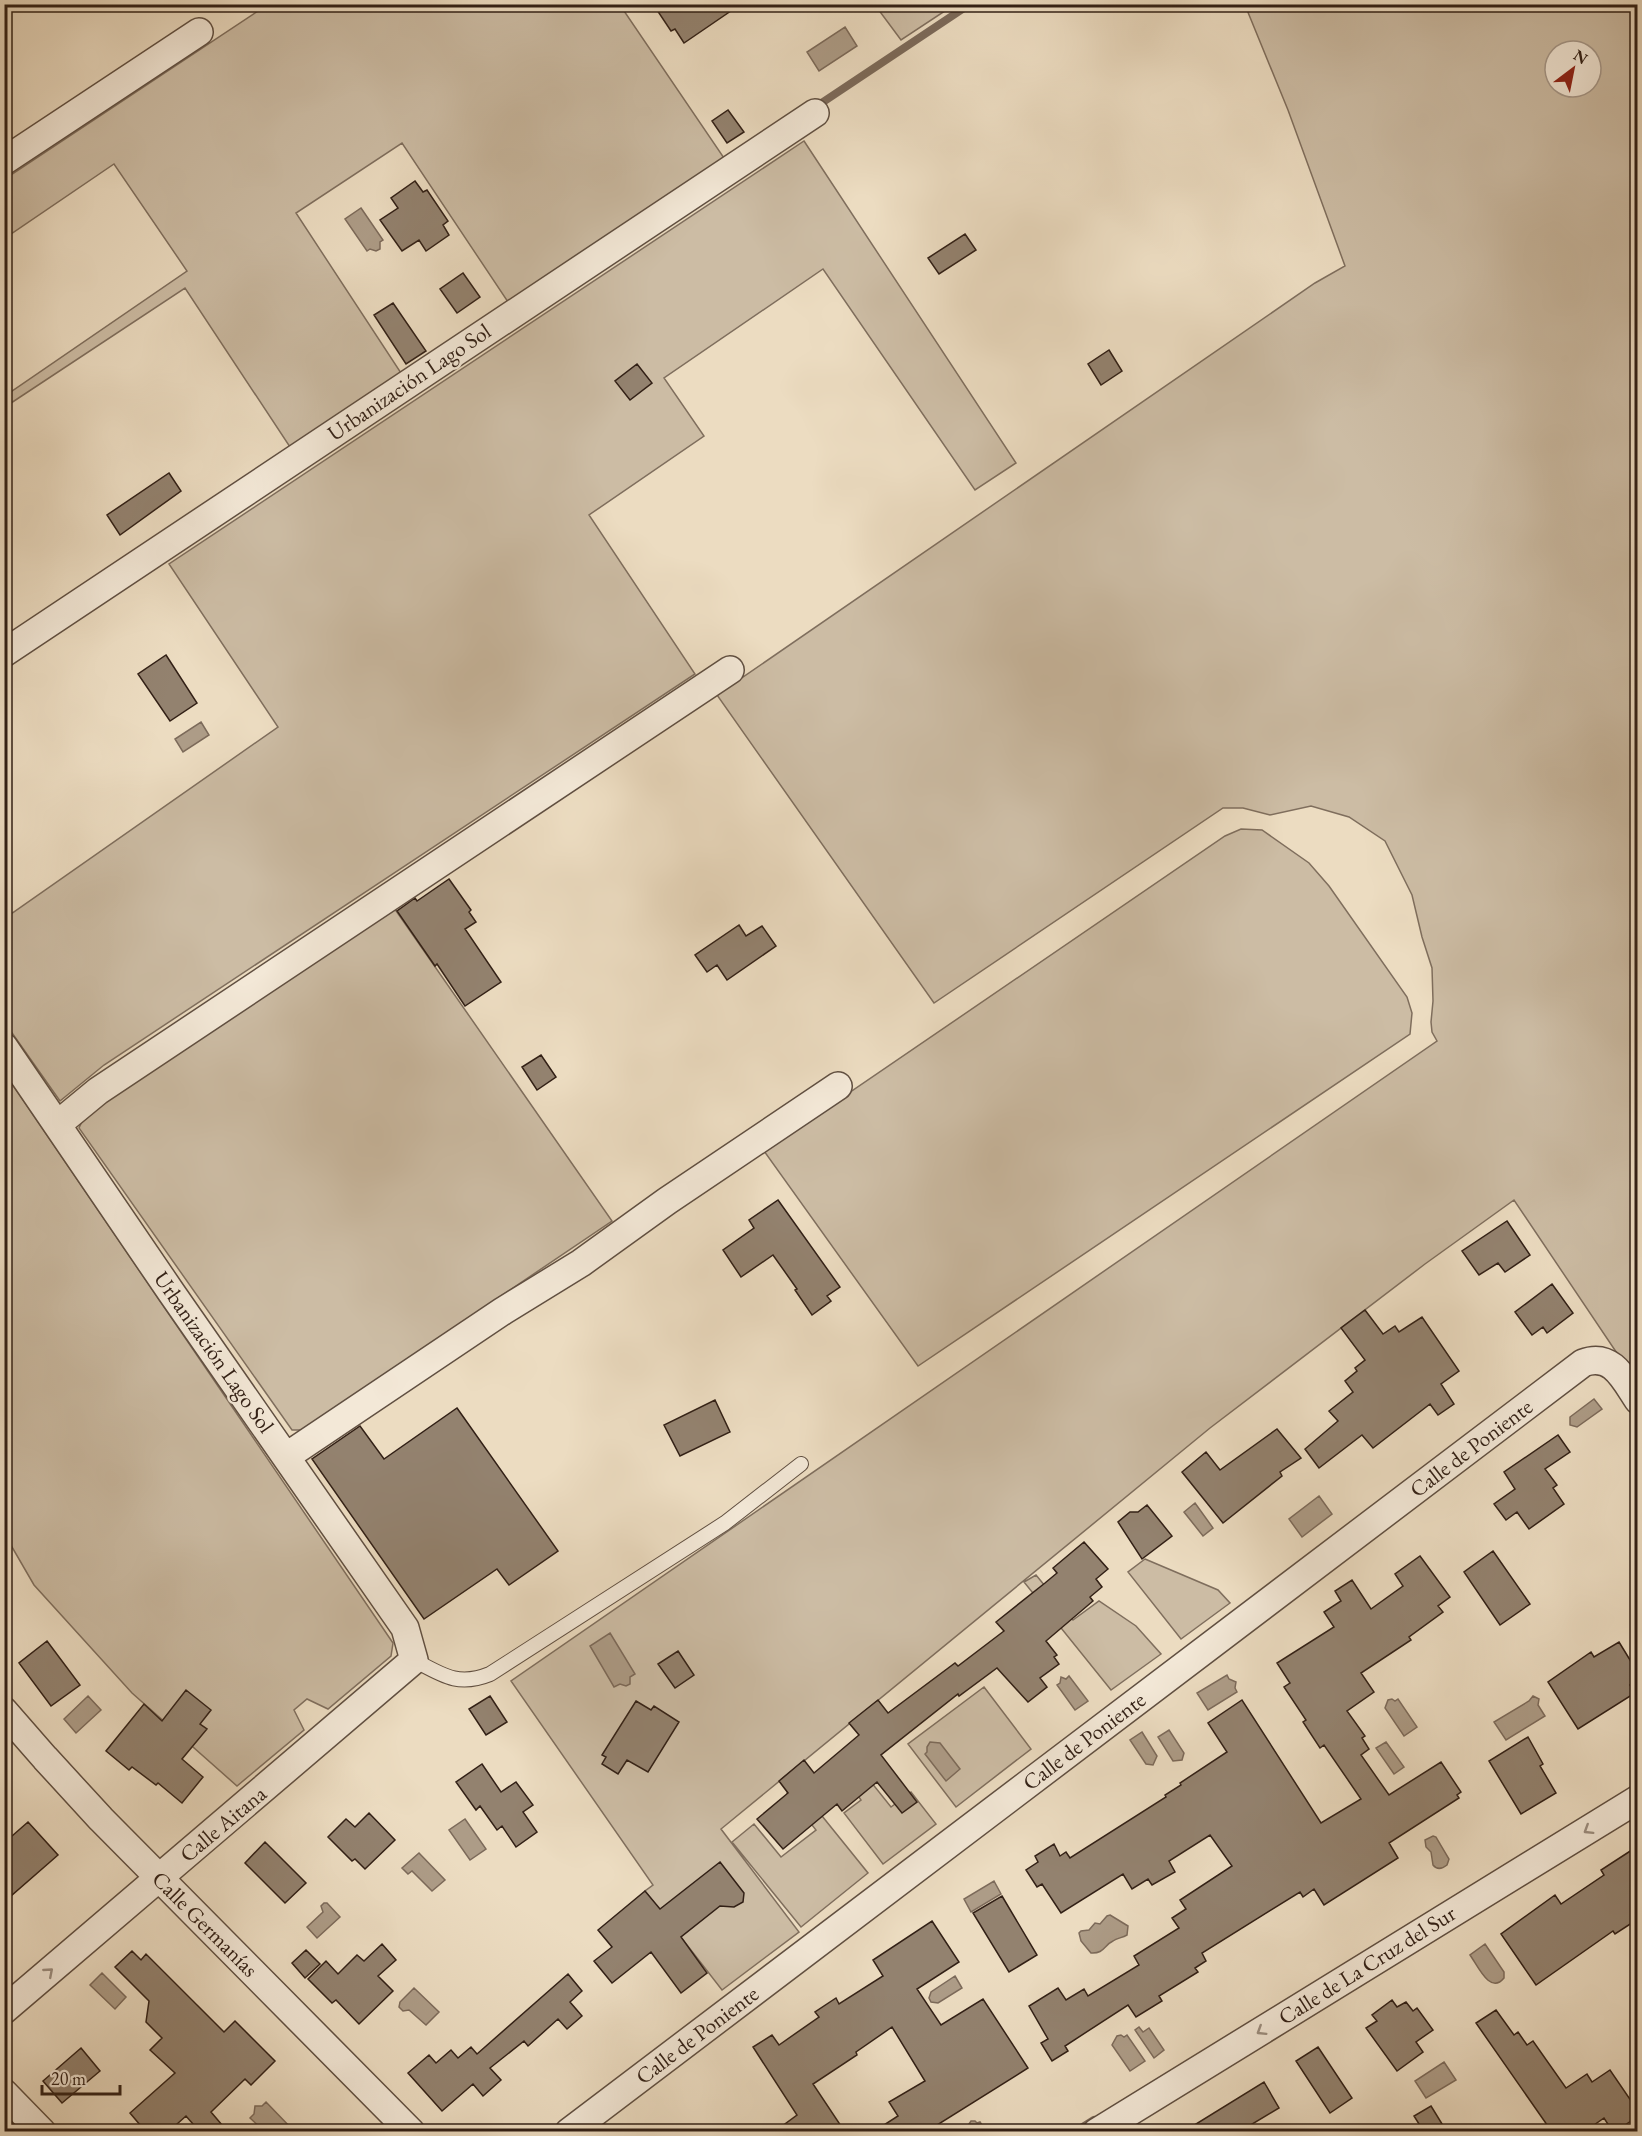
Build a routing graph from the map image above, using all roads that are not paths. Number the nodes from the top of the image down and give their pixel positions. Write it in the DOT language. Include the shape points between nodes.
graph roads {
  1 [pos="199,32"];
  2 [pos="815,113"];
  3 [pos="4,161"];
  4 [pos="4,653"];
  5 [pos="730,670"];
  6 [pos="4,1047"];
  7 [pos="838,1086"];
  8 [pos="58,1124"];
  9 [pos="1638,1400"];
  10 [pos="287,1456"];
  11 [pos="801,1464"];
  12 [pos="414,1660"];
  13 [pos="4,1711"];
  14 [pos="1638,1799"];
  15 [pos="160,1878"];
  16 [pos="4,2010"];
  17 [pos="4,2093"];
  18 [pos="42,2132"];
  19 [pos="411,2132"];
  20 [pos="569,2132"];
  21 [pos="1097,2132"];
  1 -- 3 [label="street"];
  2 -- 4 [label="street, Urbanización Lago Sol"];
  5 -- 8 [label="street" via="98,1090"];
  6 -- 8 [label="street, Urbanización Lago Sol"];
  7 -- 10 [label="street" via="580,1263"];
  8 -- 10 [label="street, Urbanización Lago Sol"];
  9 -- 20 [label="street, Calle de Poniente" via="1615,1367 1603,1361 1583,1363"];
  10 -- 12 [label="street, Urbanización Lago Sol" via="405,1628"];
  11 -- 12 [label="lane" via="725,1523 490,1674 479,1679 455,1680"];
  12 -- 15 [label="street, Calle Aitana"];
  13 -- 15 [label="street, Calle Germanías"];
  14 -- 21 [label="street, Calle de La Cruz del Sur, one-way"];
  16 -- 15 [label="street, Calle Aitana, one-way"];
  15 -- 19 [label="street, Calle Germanías"];
  17 -- 18 [label="street"];
}
